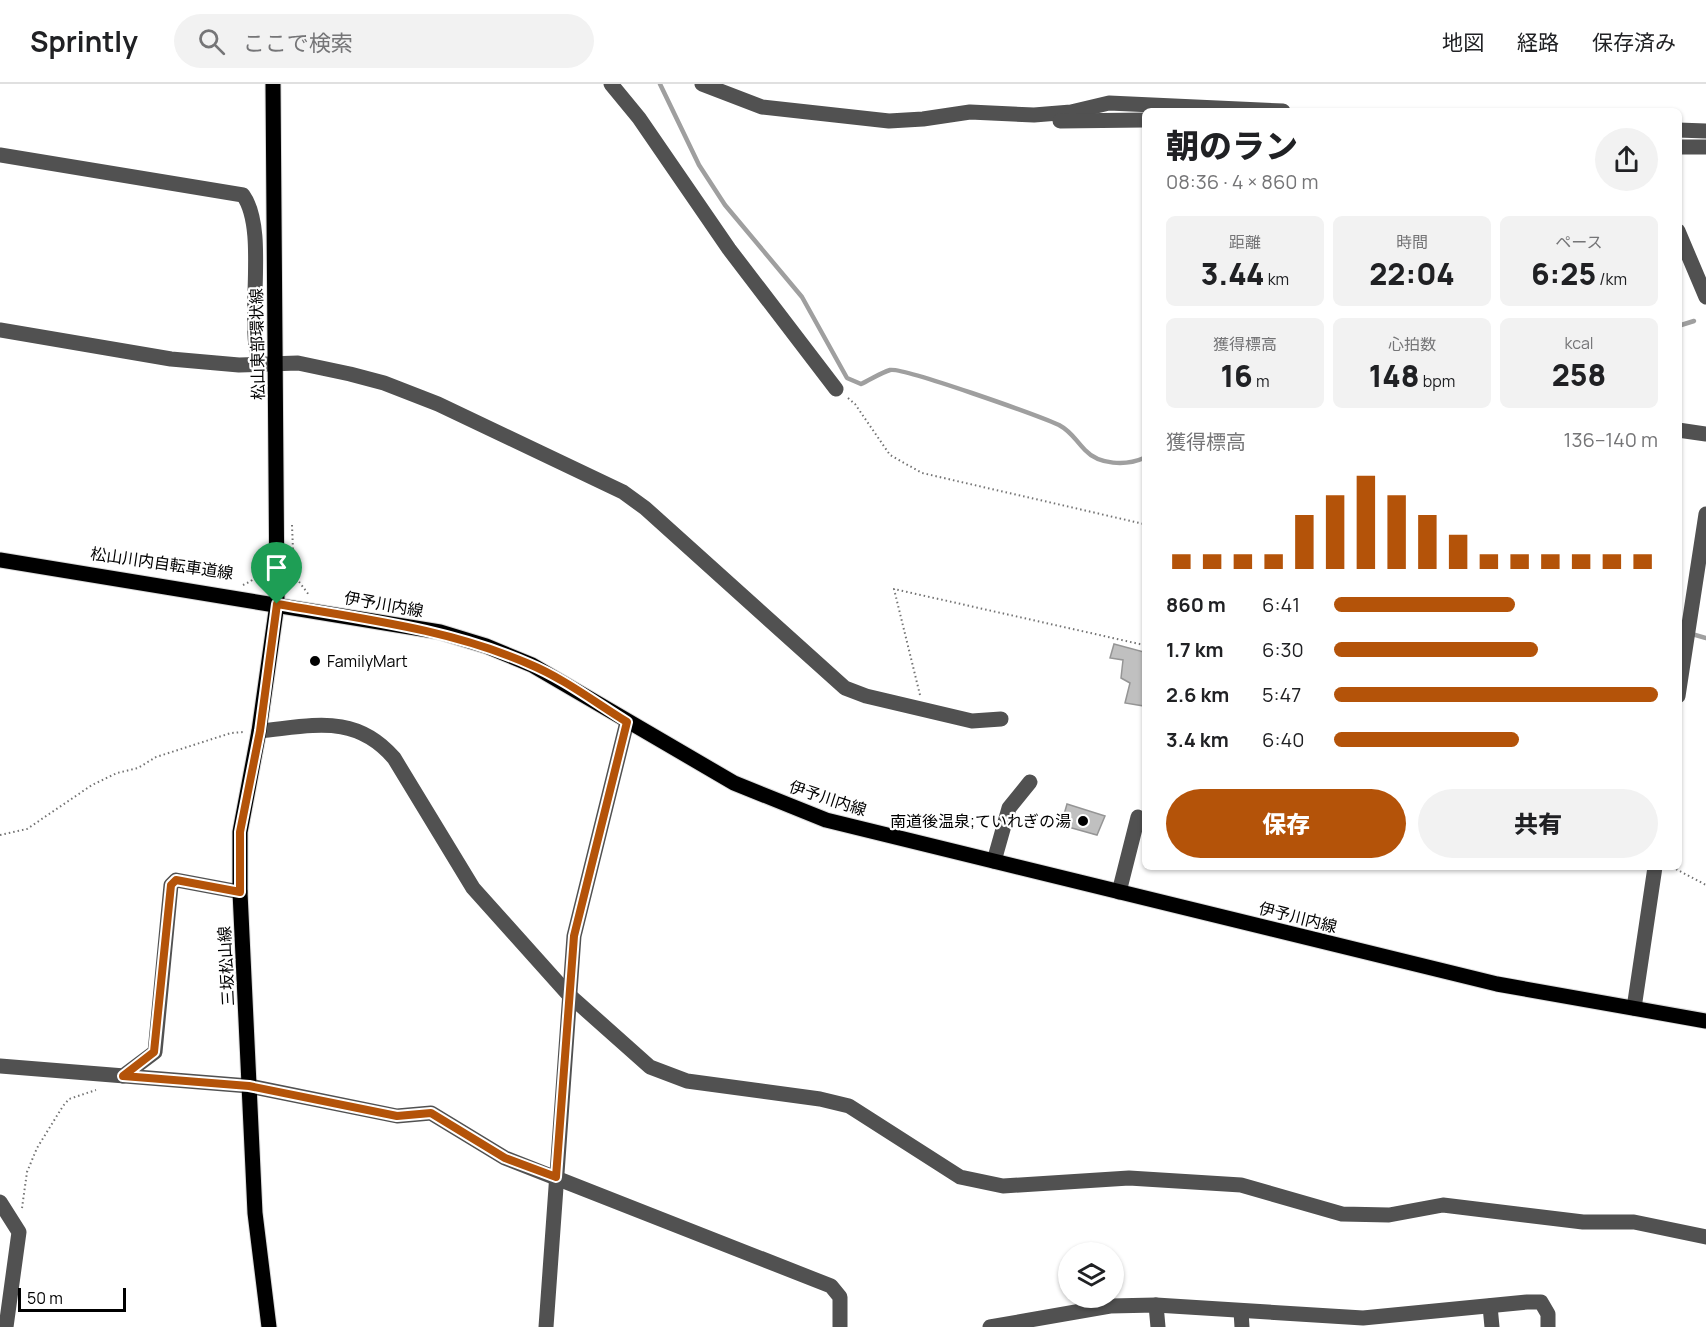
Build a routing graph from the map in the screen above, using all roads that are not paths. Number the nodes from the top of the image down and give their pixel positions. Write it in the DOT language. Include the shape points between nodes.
graph roads {
  1 [pos="273,84"];
  2 [pos="611,84"];
  3 [pos="702,84"];
  4 [pos="1218,108"];
  5 [pos="1034,115"];
  6 [pos="1142,120"];
  7 [pos="1682,130"];
  8 [pos="1706,131"];
  9 [pos="1682,147"];
  10 [pos="1706,147"];
  11 [pos="0,155"];
  12 [pos="1682,240"];
  13 [pos="1706,297"];
  14 [pos="0,330"];
  15 [pos="259,362"];
  16 [pos="276,363"];
  17 [pos="836,389"];
  18 [pos="1682,431"];
  19 [pos="1706,434"];
  20 [pos="1706,514"];
  21 [pos="0,560"];
  22 [pos="277,604"];
  23 [pos="1682,670"];
  24 [pos="1001,719"];
  25 [pos="627,722"];
  26 [pos="260,731"];
  27 [pos="1029,782"];
  28 [pos="1138,817"];
  29 [pos="994,861"];
  30 [pos="1655,870"];
  31 [pos="240,892"];
  32 [pos="1119,892"];
  33 [pos="568,994"];
  34 [pos="1634,1008"];
  35 [pos="1706,1021"];
  36 [pos="0,1066"];
  37 [pos="123,1076"];
  38 [pos="249,1086"];
  39 [pos="556,1177"];
  40 [pos="0,1202"];
  41 [pos="1706,1238"];
  42 [pos="1156,1305"];
  43 [pos="1490,1306"];
  44 [pos="1240,1311"];
  45 [pos="1072,1320"];
  46 [pos="1408,1320"];
  47 [pos="1323,1322"];
  48 [pos="6,1327"];
  49 [pos="269,1327"];
  50 [pos="546,1327"];
  51 [pos="840,1327"];
  52 [pos="990,1327"];
  53 [pos="1158,1327"];
  54 [pos="1242,1327"];
  55 [pos="1492,1327"];
  56 [pos="1548,1327"];
  1 -- 16 [label="main road, 松山東部環状線"];
  2 -- 17 [label="street"];
  3 -- 5 [label="street" via="762,107 889,121 970,112"];
  4 -- 5 [label="street" via="1109,103"];
  5 -- 6 [label="street" via="1058,121"];
  7 -- 8 [label="street"];
  9 -- 10 [label="street"];
  11 -- 15 [label="street" via="243,195 250,204 252,219 254,344"];
  12 -- 13 [label="street"];
  14 -- 15 [label="street" via="171,359"];
  15 -- 16 [label="street"];
  16 -- 22 [label="main road, 松山東部環状線"];
  16 -- 24 [label="street" via="316,366 384,383 438,404 623,492 845,688 972,721"];
  18 -- 19 [label="street"];
  20 -- 23 [label="street"];
  21 -- 22 [label="main road, 伊予川内線"];
  22 -- 25 [label="main road, 伊予川内線" via="440,632 486,646 532,665"];
  22 -- 26 [label="main road, 三坂松山線"];
  25 -- 29 [label="main road, 伊予川内線" via="734,783 826,820"];
  25 -- 33 [label="street" via="574,936"];
  26 -- 31 [label="main road, 三坂松山線" via="240,832"];
  26 -- 33 [label="street" via="333,724 380,741 473,888"];
  27 -- 29 [label="street" via="1009,808"];
  28 -- 32 [label="street"];
  29 -- 32 [label="main road, 伊予川内線"];
  30 -- 34 [label="street"];
  31 -- 37 [label="street" via="176,880 171,885 154,1052"];
  31 -- 38 [label="main road, 三坂松山線"];
  32 -- 34 [label="main road, 伊予川内線" via="1497,984"];
  33 -- 39 [label="street"];
  33 -- 41 [label="street" via="650,1067 687,1080 849,1106 960,1177 1003,1186 1129,1178 1229,1185 1341,1214 1389,1215 1443,1205 1582,1222 1634,1222"];
  34 -- 35 [label="main road, 伊予川内線"];
  36 -- 37 [label="street"];
  37 -- 38 [label="street"];
  38 -- 39 [label="street" via="397,1116 431,1113 505,1158"];
  38 -- 49 [label="main road, 三坂松山線" via="255,1213"];
  39 -- 50 [label="street"];
  39 -- 51 [label="street" via="831,1286 840,1298"];
  40 -- 48 [label="street" via="20,1232"];
  42 -- 44 [label="street"];
  42 -- 45 [label="street" via="1110,1306"];
  42 -- 53 [label="street"];
  43 -- 46 [label="street"];
  43 -- 55 [label="street"];
  43 -- 56 [label="street" via="1541,1302 1548,1314"];
  44 -- 47 [label="street"];
  44 -- 54 [label="street"];
  45 -- 52 [label="street"];
  46 -- 47 [label="street" via="1363,1318"];
}
